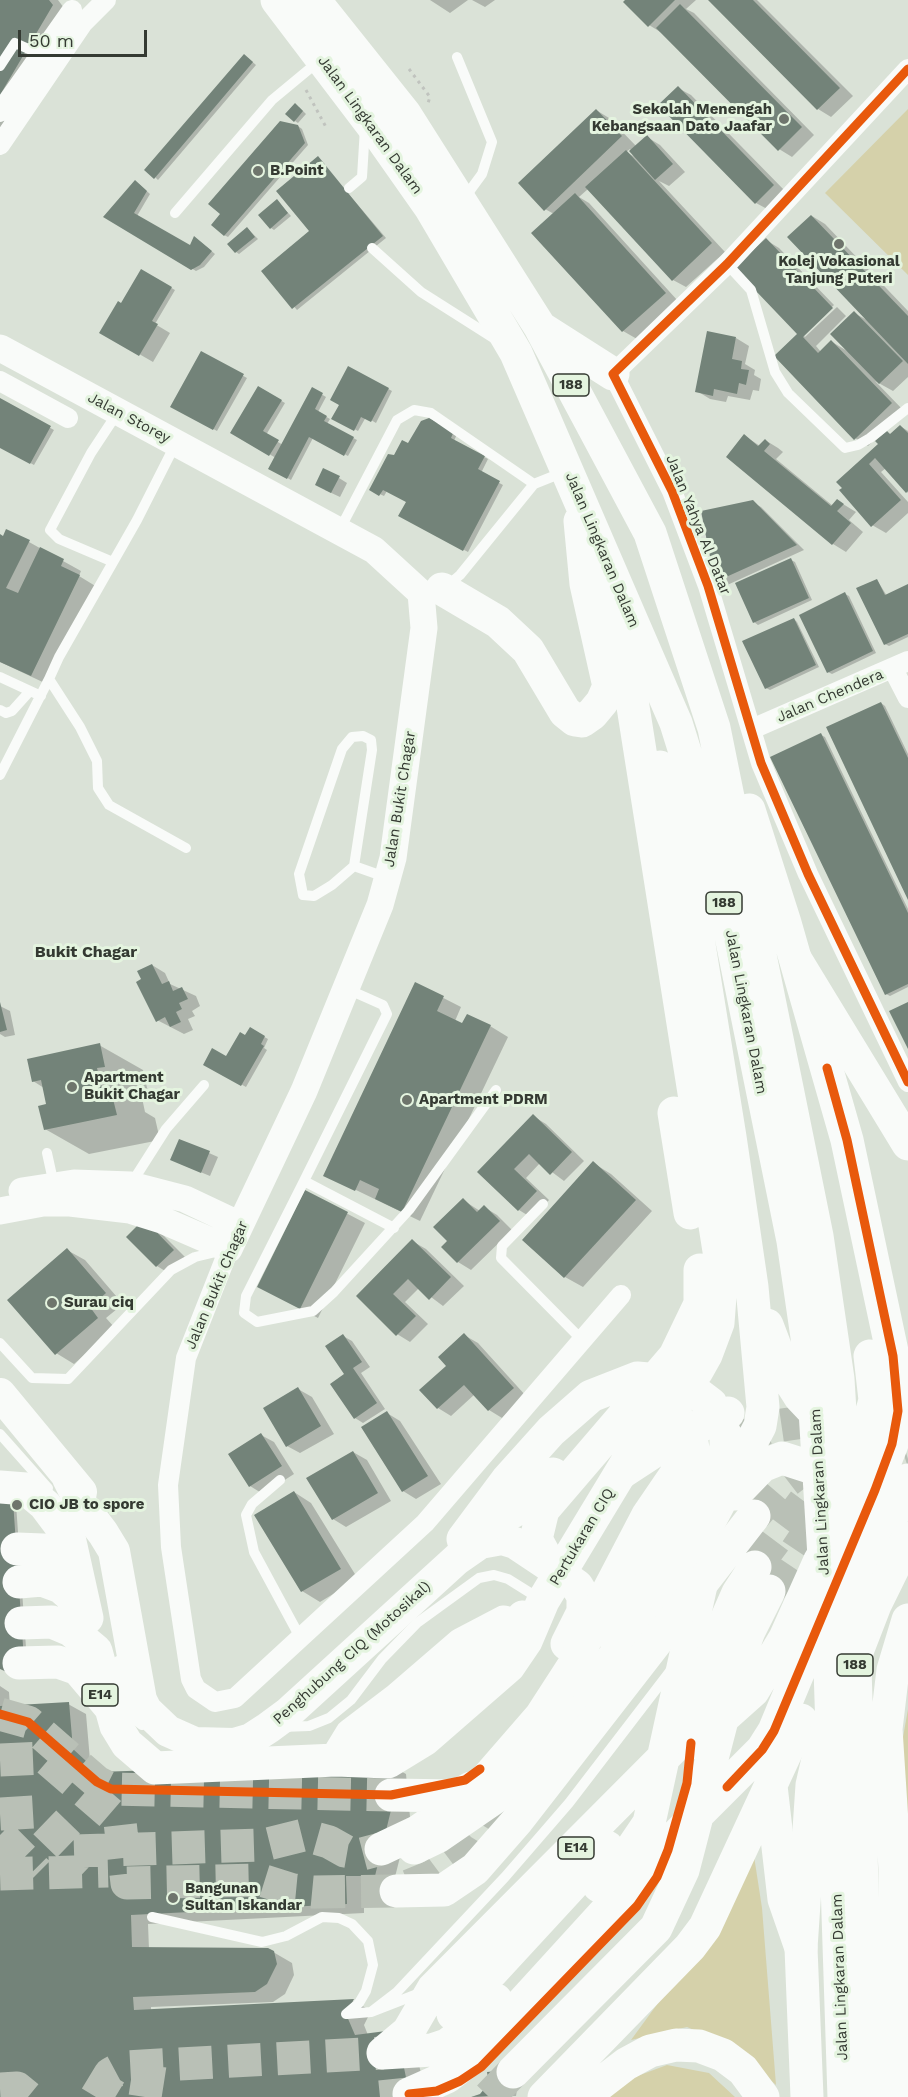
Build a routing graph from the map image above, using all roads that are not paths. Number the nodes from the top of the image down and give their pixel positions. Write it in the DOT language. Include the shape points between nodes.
graph roads {
  1 [pos="106,0"];
  2 [pos="277,0"];
  3 [pos="314,0"];
  4 [pos="331,0"];
  5 [pos="72,11"];
  6 [pos="40,54"];
  7 [pos="457,57"];
  8 [pos="0,66"];
  9 [pos="310,68"];
  10 [pos="908,69"];
  11 [pos="371,71"];
  12 [pos="1,109"];
  13 [pos="365,116"];
  14 [pos="0,145"];
  15 [pos="349,188"];
  16 [pos="461,202"];
  17 [pos="175,213"];
  18 [pos="372,248"];
  19 [pos="727,264"];
  20 [pos="540,327"];
  21 [pos="0,334"];
  22 [pos="0,348"];
  23 [pos="516,353"];
  24 [pos="613,374"];
  25 [pos="0,381"];
  26 [pos="908,408"];
  27 [pos="118,412"];
  28 [pos="68,418"];
  29 [pos="176,443"];
  30 [pos="573,483"];
  31 [pos="534,484"];
  32 [pos="339,531"];
  33 [pos="113,562"];
  34 [pos="614,577"];
  35 [pos="431,591"];
  36 [pos="623,651"];
  37 [pos="901,665"];
  38 [pos="0,677"];
  39 [pos="49,679"];
  40 [pos="609,686"];
  41 [pos="30,691"];
  42 [pos="41,696"];
  43 [pos="908,698"];
  44 [pos="0,710"];
  45 [pos="714,728"];
  46 [pos="752,729"];
  47 [pos="4,757"];
  48 [pos="0,775"];
  49 [pos="186,848"];
  50 [pos="354,866"];
  51 [pos="388,878"];
  52 [pos="796,960"];
  53 [pos="347,989"];
  54 [pos="827,1068"];
  55 [pos="908,1082"];
  56 [pos="204,1085"];
  57 [pos="496,1090"];
  58 [pos="908,1144"];
  59 [pos="47,1153"];
  60 [pos="304,1181"];
  61 [pos="55,1185"];
  62 [pos="130,1185"];
  63 [pos="0,1196"];
  64 [pos="543,1204"];
  65 [pos="0,1211"];
  66 [pos="240,1226"];
  67 [pos="394,1228"];
  68 [pos="805,1238"];
  69 [pos="229,1249"];
  70 [pos="752,1287"];
  71 [pos="621,1295"];
  72 [pos="582,1340"];
  73 [pos="908,1342"];
  74 [pos="0,1343"];
  75 [pos="0,1394"];
  76 [pos="728,1413"];
  77 [pos="0,1434"];
  78 [pos="13,1449"];
  79 [pos="678,1471"];
  80 [pos="621,1473"];
  81 [pos="887,1477"];
  82 [pos="280,1480"];
  83 [pos="13,1488"];
  84 [pos="64,1490"];
  85 [pos="754,1516"];
  86 [pos="708,1524"];
  87 [pos="908,1538"];
  88 [pos="463,1539"];
  89 [pos="16,1549"];
  90 [pos="551,1567"];
  91 [pos="77,1574"];
  92 [pos="19,1582"];
  93 [pos="754,1584"];
  94 [pos="535,1606"];
  95 [pos="87,1618"];
  96 [pos="21,1623"];
  97 [pos="907,1624"];
  98 [pos="301,1639"];
  99 [pos="106,1651"];
  100 [pos="335,1661"];
  101 [pos="20,1663"];
  102 [pos="582,1698"];
  103 [pos="111,1708"];
  104 [pos="725,1716"];
  105 [pos="242,1729"];
  106 [pos="198,1731"];
  107 [pos="690,1743"];
  108 [pos="762,1750"];
  109 [pos="336,1760"];
  110 [pos="484,1774"];
  111 [pos="727,1787"];
  112 [pos="391,1795"];
  113 [pos="766,1799"];
  114 [pos="809,1830"];
  115 [pos="895,1869"];
  116 [pos="396,1891"];
  117 [pos="152,1917"];
  118 [pos="801,1948"];
  119 [pos="433,1989"];
  120 [pos="371,2012"];
  121 [pos="382,2053"];
  122 [pos="513,2072"];
  123 [pos="452,2089"];
  124 [pos="563,2090"];
  125 [pos="535,2097"];
  126 [pos="763,2097"];
  127 [pos="807,2097"];
  128 [pos="844,2097"];
  129 [pos="869,2097"];
  130 [pos="899,2097"];
  1 -- 5 [label="street"];
  2 -- 9 [label="highway, Jalan Lingkaran Dalam / 188"];
  3 -- 11 [label="highway, Jalan Lingkaran Dalam / 188"];
  4 -- 11 [label="highway"];
  5 -- 6 [label="street"];
  5 -- 14 [label="street"];
  6 -- 8 [label="lane" via="15,42"];
  6 -- 12 [label="street"];
  7 -- 16 [label="lane" via="492,142 482,174"];
  9 -- 13 [label="highway, Jalan Lingkaran Dalam / 188"];
  9 -- 17 [label="lane" via="273,100"];
  10 -- 19 [label="street"];
  11 -- 16 [label="highway, Jalan Lingkaran Dalam / 188" via="405,114"];
  13 -- 15 [label="lane" via="362,177"];
  13 -- 23 [label="highway, Jalan Lingkaran Dalam / 188" via="430,207"];
  16 -- 20 [label="highway, Jalan Lingkaran Dalam / 188"];
  18 -- 23 [label="lane" via="421,292"];
  19 -- 24 [label="street"];
  19 -- 26 [label="lane" via="751,290 775,372 788,393 845,448 870,438"];
  20 -- 24 [label="highway"];
  20 -- 45 [label="highway, Jalan Lingkaran Dalam / 188" via="650,533"];
  21 -- 29 [label="main road, Jalan Storey"];
  22 -- 27 [label="main road, Jalan Storey"];
  23 -- 30 [label="highway, Jalan Lingkaran Dalam / 188"];
  24 -- 46 [label="street, Jalan Yahya Al Datar" via="672,491 708,586"];
  25 -- 28 [label="street"];
  27 -- 29 [label="main road, Jalan Storey"];
  27 -- 33 [label="lane" via="50,530 59,539"];
  29 -- 32 [label="main road"];
  29 -- 33 [label="lane"];
  30 -- 31 [label="lane"];
  30 -- 34 [label="highway, Jalan Lingkaran Dalam / 188"];
  30 -- 40 [label="highway" via="586,584"];
  31 -- 32 [label="lane" via="431,413 414,410 397,420"];
  31 -- 35 [label="lane" via="460,575"];
  32 -- 35 [label="main road" via="374,550"];
  33 -- 39 [label="lane"];
  34 -- 36 [label="highway"];
  34 -- 68 [label="highway, Jalan Lingkaran Dalam / 188" via="676,723 701,803"];
  35 -- 40 [label="highway" via="498,622 528,650 565,712 574,720 582,721 592,714"];
  35 -- 51 [label="main road, Jalan Bukit Chagar"];
  36 -- 70 [label="highway" via="653,739 690,888"];
  36 -- 80 [label="highway, Pertukaran CIQ" via="722,1270 722,1297 706,1356 650,1424"];
  37 -- 43 [label="street"];
  37 -- 46 [label="street, Jalan Chendera"];
  38 -- 41 [label="lane"];
  39 -- 42 [label="lane"];
  39 -- 49 [label="lane" via="97,761 98,788 109,805"];
  40 -- 90 [label="highway" via="702,1279 700,1304 675,1356 543,1510 536,1539"];
  41 -- 42 [label="lane"];
  41 -- 44 [label="lane" via="12,711"];
  42 -- 47 [label="lane"];
  45 -- 52 [label="highway" via="744,794"];
  45 -- 68 [label="highway, Jalan Lingkaran Dalam / 188"];
  46 -- 55 [label="street, Jalan Yahya Al Datar" via="761,763 808,874"];
  47 -- 48 [label="lane"];
  50 -- 50 [label="lane" via="314,896 303,895 299,874 342,749 352,737 363,735 371,740 372,750"];
  50 -- 51 [label="lane"];
  51 -- 53 [label="main road, Jalan Bukit Chagar"];
  52 -- 54 [label="highway"];
  52 -- 58 [label="highway"];
  53 -- 60 [label="lane" via="383,1005 387,1014"];
  53 -- 66 [label="main road, Jalan Bukit Chagar"];
  54 -- 73 [label="highway" via="859,1128 882,1212"];
  54 -- 81 [label="highway" via="828,1137 852,1248"];
  56 -- 62 [label="lane" via="166,1129"];
  57 -- 67 [label="lane"];
  59 -- 61 [label="lane"];
  60 -- 67 [label="lane"];
  60 -- 67 [label="lane" via="246,1296 244,1313 249,1319 256,1322 313,1311"];
  61 -- 62 [label="main road"];
  61 -- 63 [label="main road"];
  62 -- 66 [label="main road" via="185,1199"];
  64 -- 72 [label="lane" via="502,1246 501,1258"];
  65 -- 69 [label="main road" via="43,1203 130,1210"];
  66 -- 69 [label="main road, Jalan Bukit Chagar"];
  68 -- 128 [label="highway, Jalan Lingkaran Dalam / 188" via="829,1638"];
  68 -- 129 [label="highway, Jalan Lingkaran Dalam / 188" via="838,1379 854,1638"];
  69 -- 74 [label="lane" via="195,1257 171,1270 68,1379 32,1378"];
  69 -- 98 [label="street, Jalan Bukit Chagar" via="186,1358 168,1485 171,1547 191,1679 205,1698 226,1702"];
  70 -- 81 [label="highway" via="786,1375 800,1397"];
  70 -- 86 [label="highway" via="763,1407 760,1426"];
  71 -- 72 [label="street, Jalan Bukit Chagar"];
  72 -- 98 [label="street, Jalan Bukit Chagar" via="446,1500"];
  75 -- 84 [label="main road"];
  76 -- 80 [label="highway" via="676,1437"];
  77 -- 78 [label="lane"];
  78 -- 83 [label="lane"];
  78 -- 84 [label="lane"];
  79 -- 110 [label="highway" via="648,1515 600,1605 574,1665 541,1716"];
  80 -- 94 [label="highway, Pertukaran CIQ / E14"];
  81 -- 86 [label="highway" via="790,1459 773,1461 753,1474"];
  81 -- 104 [label="highway" via="808,1592 753,1691"];
  81 -- 108 [label="highway" via="774,1731"];
  81 -- 113 [label="highway"];
  82 -- 98 [label="lane" via="252,1504 246,1515 254,1552"];
  83 -- 91 [label="highway, E14" via="45,1505 69,1537"];
  84 -- 100 [label="main road" via="123,1540 132,1567 147,1672 157,1697 175,1718 202,1730 234,1730 273,1708"];
  85 -- 116 [label="highway" via="518,1821 475,1869 444,1890"];
  86 -- 102 [label="highway" via="671,1583"];
  87 -- 114 [label="highway" via="875,1605 822,1742 812,1785"];
  88 -- 100 [label="main road"];
  88 -- 102 [label="highway" via="514,1511 621,1409 645,1403 661,1408 680,1422 691,1438 698,1474 685,1503 654,1549"];
  88 -- 121 [label="highway" via="507,1480 551,1431 591,1396 637,1378 682,1382 711,1404 726,1436 726,1470 649,1823 626,1857 461,2036 432,2050"];
  89 -- 91 [label="highway" via="43,1550 62,1557"];
  90 -- 100 [label="main road, Penghubung CIQ (Motosikal)" via="515,1543 502,1539 480,1543"];
  90 -- 110 [label="highway" via="577,1586 583,1596 583,1612 534,1702"];
  91 -- 95 [label="highway, E14"];
  92 -- 95 [label="highway, E14" via="42,1580 62,1587"];
  93 -- 107 [label="highway" via="708,1669"];
  93 -- 120 [label="lane" via="710,1620 540,1836 410,1979"];
  93 -- 122 [label="highway" via="748,1631 683,1870 656,1928"];
  94 -- 105 [label="lane" via="508,1579 494,1575 479,1578 417,1623 382,1659 351,1700 329,1718 309,1726"];
  94 -- 109 [label="highway" via="462,1644 351,1735"];
  94 -- 109 [label="highway, E14" via="526,1641 509,1666 424,1740 388,1762"];
  95 -- 99 [label="highway, E14"];
  96 -- 99 [label="highway" via="52,1622"];
  97 -- 115 [label="highway" via="892,1670 886,1729"];
  99 -- 103 [label="highway, E14"];
  99 -- 106 [label="lane" via="132,1717 164,1732"];
  101 -- 103 [label="highway, E14" via="58,1662 78,1669"];
  102 -- 110 [label="highway" via="506,1790 423,1846 381,1849 417,1832 475,1792"];
  103 -- 109 [label="highway, E14" via="127,1744 155,1768"];
  104 -- 108 [label="highway" via="741,1725"];
  104 -- 119 [label="highway, E14" via="683,1738"];
  107 -- 121 [label="highway" via="638,1815 445,2023 415,2045"];
  107 -- 123 [label="highway" via="687,1783 657,1877 637,1906 489,2058"];
  108 -- 111 [label="highway"];
  108 -- 113 [label="highway"];
  110 -- 112 [label="highway" via="456,1796"];
  111 -- 113 [label="highway" via="741,1783"];
  111 -- 123 [label="highway" via="660,1852 473,2057 447,2077 410,2094"];
  113 -- 118 [label="highway" via="765,1842 780,1867 784,1899"];
  113 -- 124 [label="highway" via="716,1907 690,1947"];
  114 -- 115 [label="highway" via="821,1814 842,1811 866,1818"];
  114 -- 118 [label="highway"];
  115 -- 130 [label="highway"];
  117 -- 120 [label="lane" via="262,1942 286,1936 322,1917 339,1918 352,1924 368,1941 373,1965 366,1991 346,2014"];
  118 -- 127 [label="highway"];
  119 -- 120 [label="lane"];
  119 -- 121 [label="highway" via="408,2032"];
  124 -- 125 [label="highway"];
  124 -- 126 [label="highway" via="650,2051 676,2045 699,2046 723,2055 743,2070"];
}
